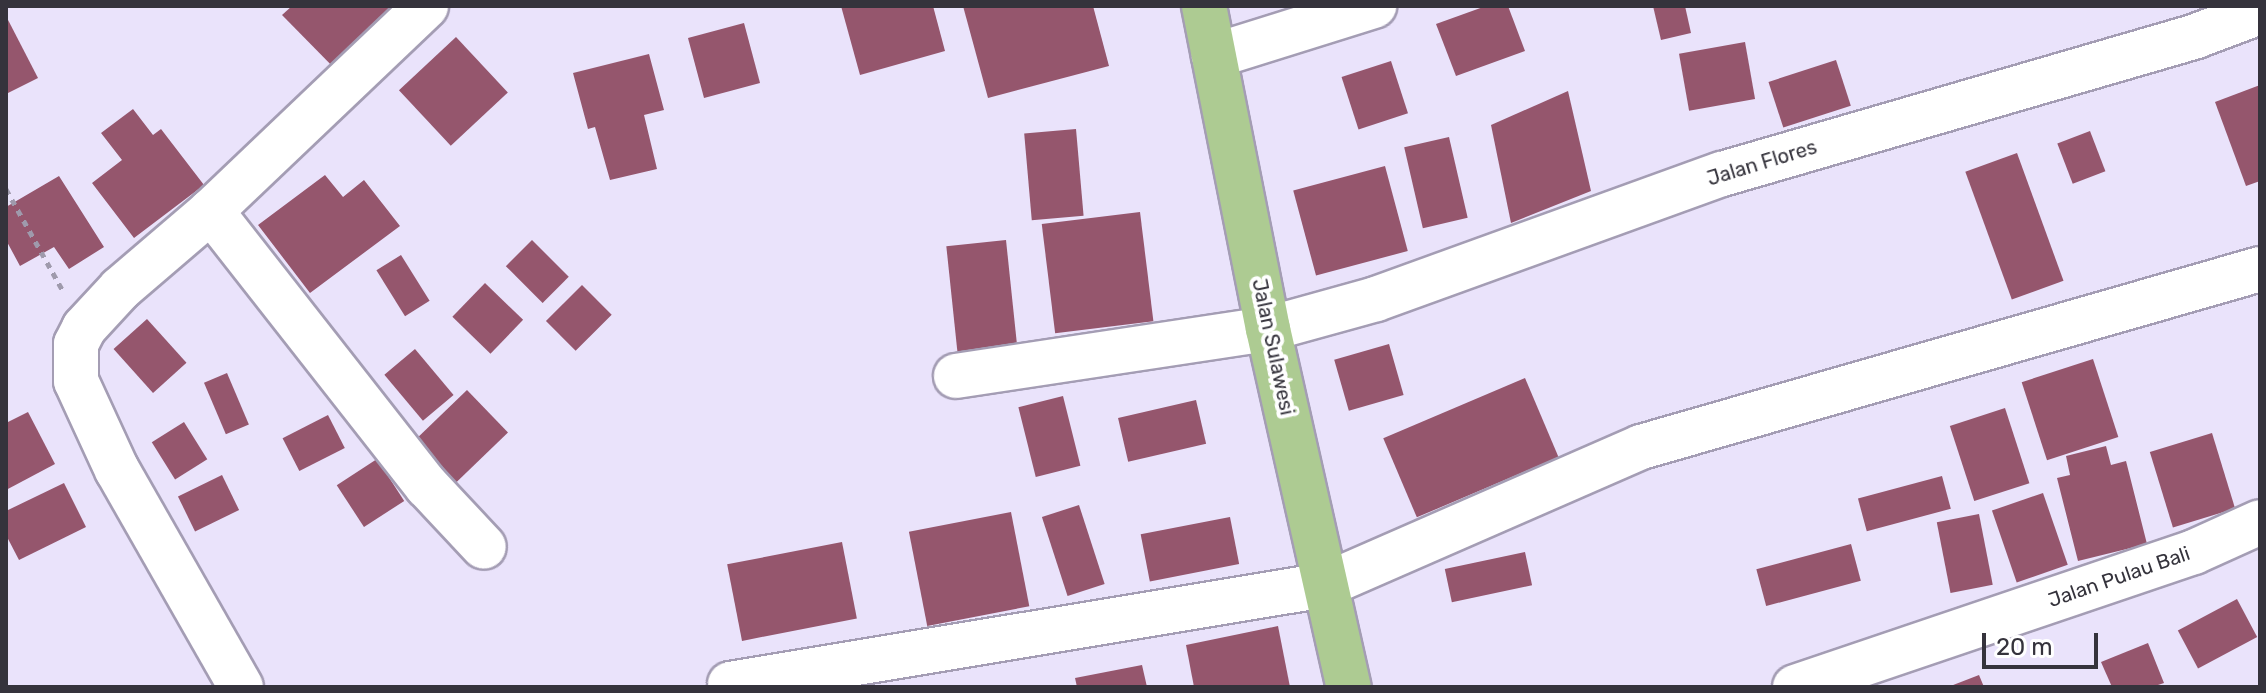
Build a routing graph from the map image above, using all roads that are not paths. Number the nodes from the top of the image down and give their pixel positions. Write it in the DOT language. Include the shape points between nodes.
graph roads {
  1 [pos="426,6"];
  2 [pos="1204,6"];
  3 [pos="1374,6"];
  4 [pos="2260,12"];
  5 [pos="1214,56"];
  6 [pos="211,211"];
  7 [pos="2260,269"];
  8 [pos="1268,329"];
  9 [pos="956,376"];
  10 [pos="2260,522"];
  11 [pos="484,547"];
  12 [pos="1325,585"];
  13 [pos="730,684"];
  14 [pos="241,687"];
  15 [pos="1349,687"];
  16 [pos="1795,687"];
  1 -- 6 [label="street"];
  2 -- 5 [label="main road, Jalan Sulawesi"];
  3 -- 5 [label="street"];
  4 -- 8 [label="street, Jalan Flores" via="2196,36 1722,174 1376,299"];
  5 -- 8 [label="main road, Jalan Sulawesi"];
  6 -- 11 [label="street" via="427,486"];
  6 -- 14 [label="street" via="120,289 84,328 75,354 76,381 117,470"];
  7 -- 12 [label="street" via="1641,447"];
  8 -- 9 [label="street, Jalan Flores"];
  8 -- 12 [label="main road, Jalan Sulawesi"];
  10 -- 16 [label="street, Jalan Pulau Bali" via="2194,552"];
  12 -- 13 [label="street"];
  12 -- 15 [label="main road, Jalan Sulawesi"];
}
